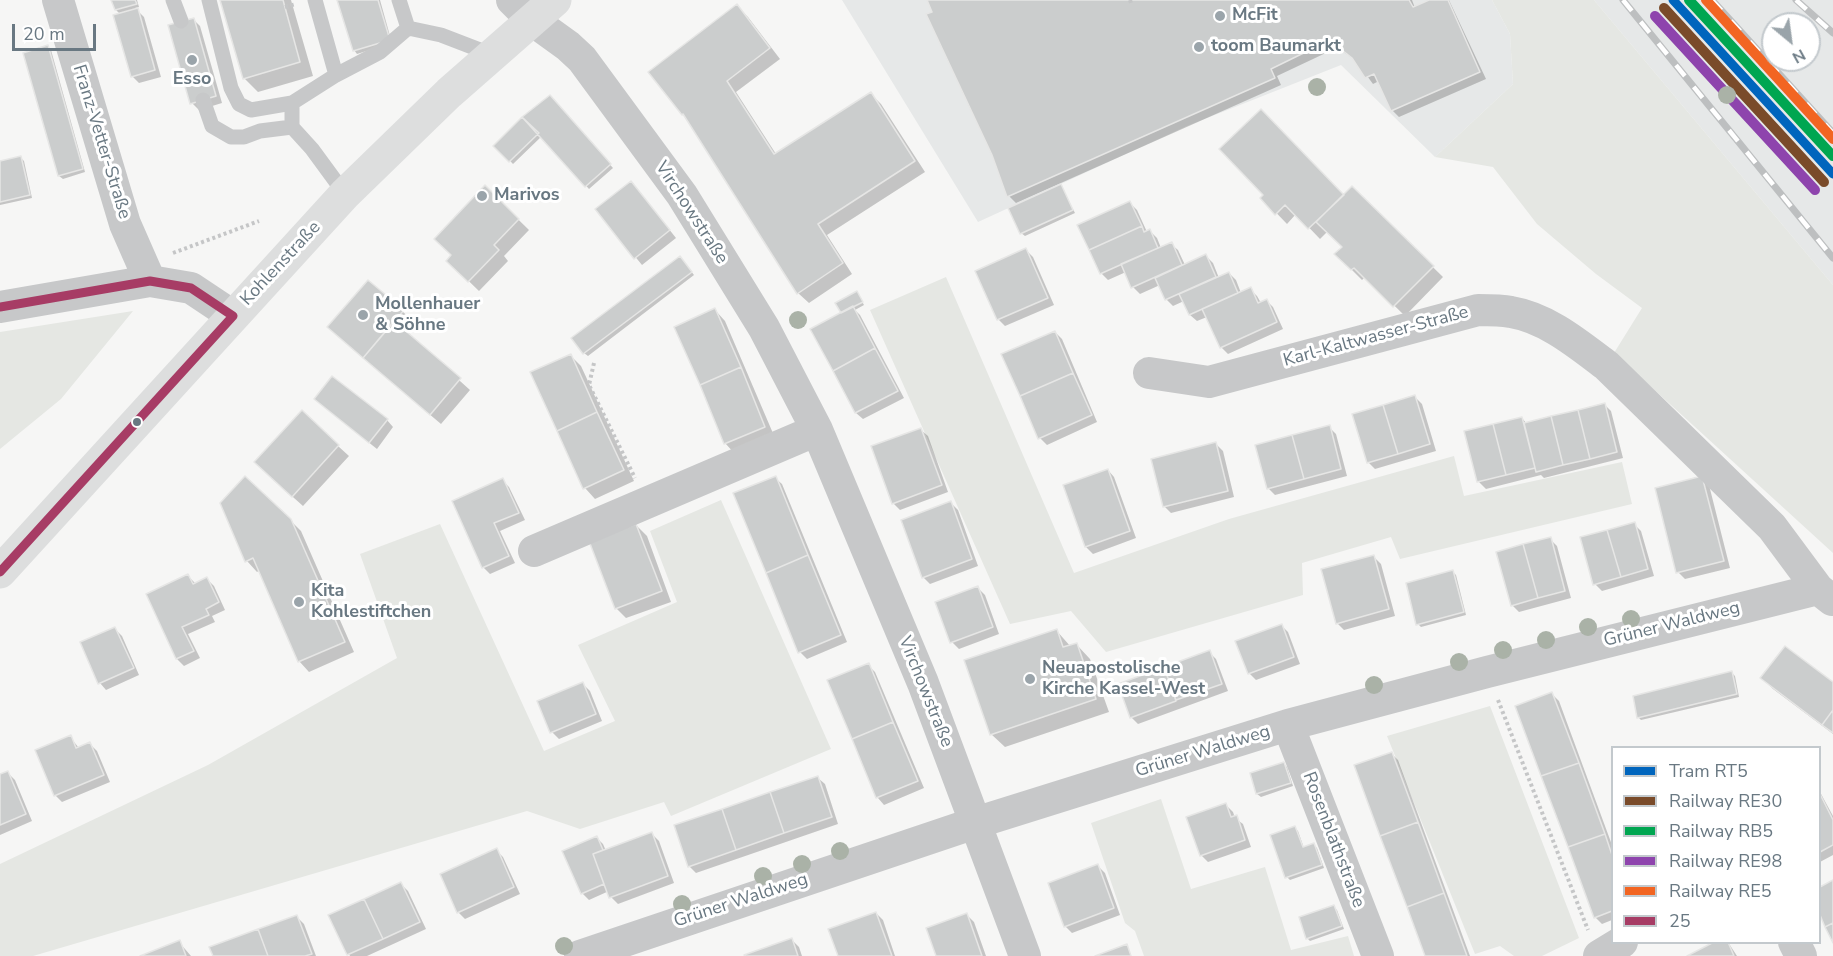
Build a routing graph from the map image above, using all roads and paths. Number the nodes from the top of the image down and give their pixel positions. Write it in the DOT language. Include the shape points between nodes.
graph roads {
  1 [pos="58,0"];
  2 [pos="173,0"];
  3 [pos="209,0"];
  4 [pos="315,0"];
  5 [pos="399,0"];
  6 [pos="533,7"];
  7 [pos="181,21"];
  8 [pos="408,28"];
  9 [pos="493,55"];
  10 [pos="336,75"];
  11 [pos="202,100"];
  12 [pos="292,103"];
  13 [pos="292,127"];
  14 [pos="345,194"];
  15 [pos="259,220"];
  16 [pos="150,281"];
  17 [pos="0,307"];
  18 [pos="233,316"];
  19 [pos="594,363"];
  20 [pos="1149,373"];
  21 [pos="817,430"];
  22 [pos="647,502"];
  23 [pos="534,551"];
  24 [pos="0,572"];
  25 [pos="1826,595"];
  26 [pos="1487,672"];
  27 [pos="1288,725"];
  28 [pos="975,823"];
  29 [pos="1611,943"];
  30 [pos="1594,945"];
  31 [pos="627,948"];
  32 [pos="580,956"];
  33 [pos="1025,956"];
  34 [pos="1378,956"];
  1 -- 16 [label="street, Franz-Vetter-Straße" via="124,224"];
  2 -- 7 [label="lane"];
  3 -- 12 [label="lane" via="238,104 251,110"];
  4 -- 10 [label="lane"];
  5 -- 8 [label="lane"];
  6 -- 9 [label="main road, Kohlenstraße"];
  6 -- 21 [label="street, Virchowstraße" via="582,59 682,195 764,328"];
  8 -- 9 [label="lane" via="441,35"];
  8 -- 10 [label="lane" via="380,52"];
  9 -- 14 [label="main road, Kohlenstraße"];
  10 -- 12 [label="lane"];
  11 -- 13 [label="lane" via="212,126 231,137"];
  12 -- 13 [label="lane"];
  13 -- 14 [label="lane"];
  14 -- 18 [label="main road, Kohlenstraße"];
  15 -- 16 [label="path" via="168,255"];
  16 -- 17 [label="street"];
  16 -- 18 [label="street" via="191,288"];
  18 -- 24 [label="main road, Kohlenstraße"];
  19 -- 22 [label="path" via="589,384"];
  20 -- 25 [label="street, Karl-Kaltwasser-Straße" via="1209,382 1478,310 1512,312 1544,323 1606,365 1772,527"];
  21 -- 22 [label="street"];
  21 -- 28 [label="street, Virchowstraße" via="923,684"];
  22 -- 23 [label="street"];
  25 -- 26 [label="street, Grüner Waldweg"];
  26 -- 27 [label="street, Grüner Waldweg"];
  26 -- 30 [label="path"];
  27 -- 28 [label="street, Grüner Waldweg"];
  27 -- 34 [label="street, Rosenblathstraße"];
  28 -- 31 [label="street, Grüner Waldweg"];
  28 -- 33 [label="street, Virchowstraße"];
  29 -- 30 [label="street"];
  31 -- 32 [label="street, Grüner Waldweg"];
}
